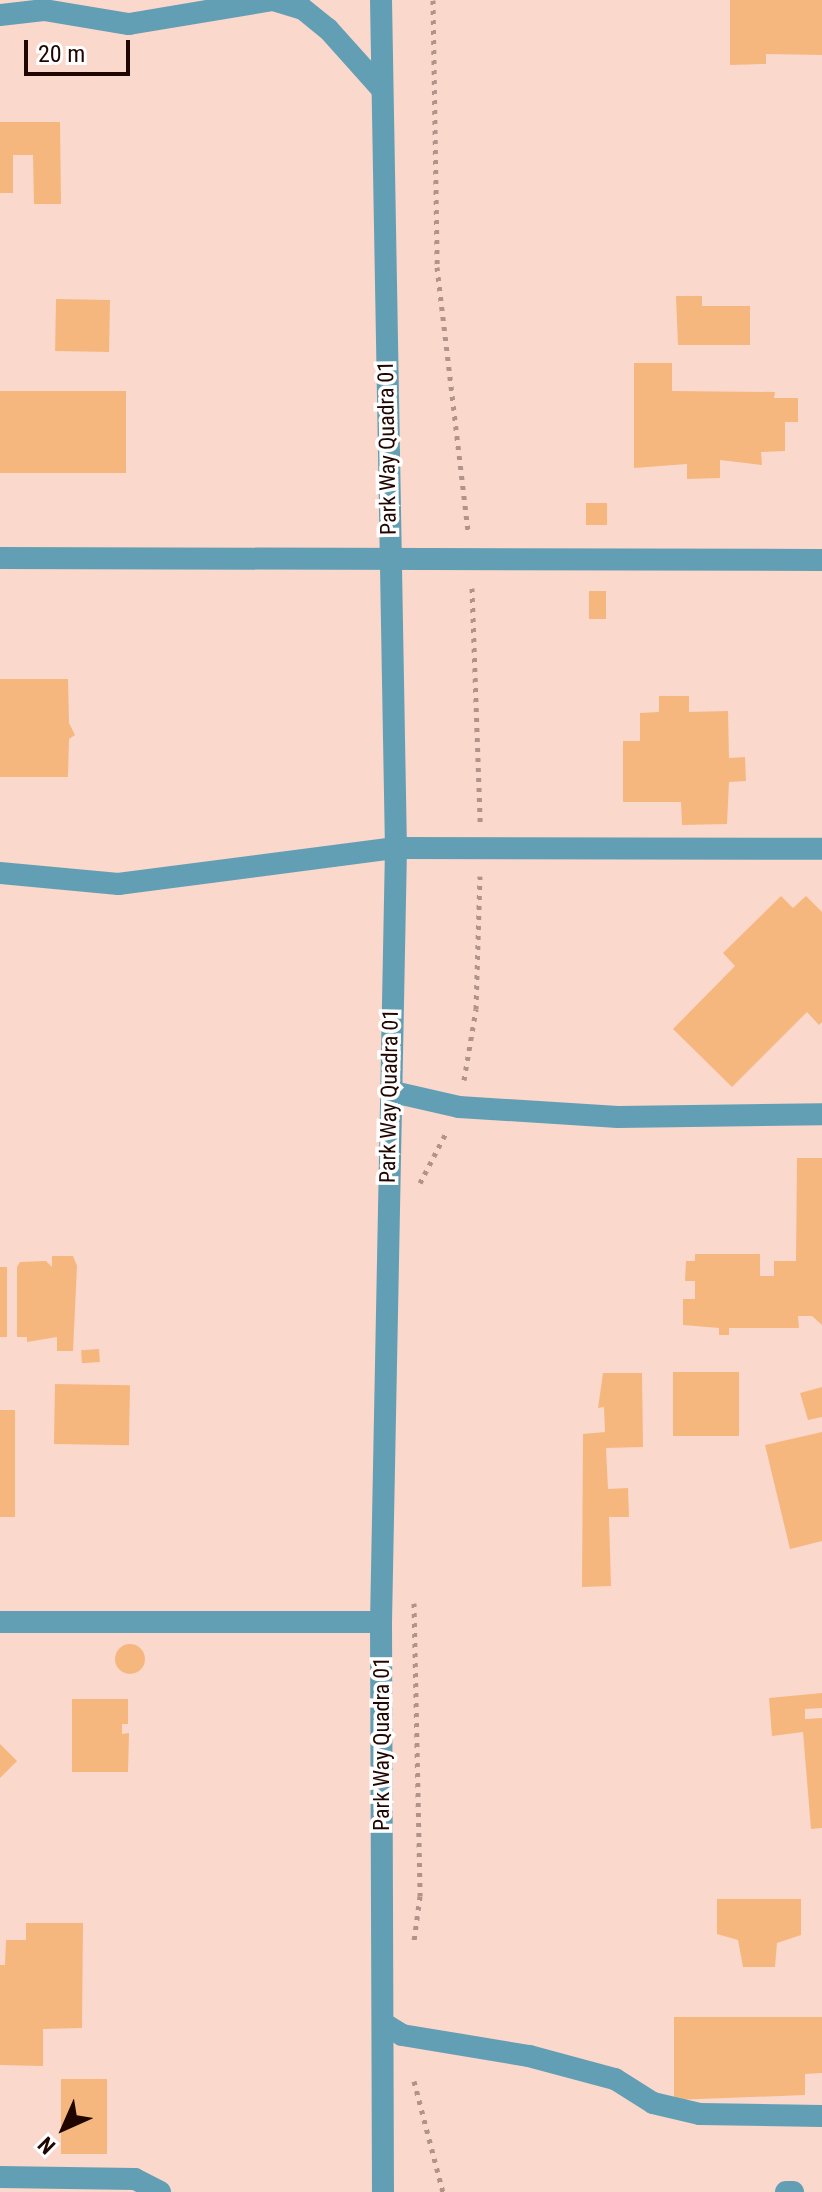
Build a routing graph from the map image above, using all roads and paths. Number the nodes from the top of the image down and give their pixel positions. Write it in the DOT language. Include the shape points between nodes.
graph roads {
  1 [pos="381,0"];
  2 [pos="238,2"];
  3 [pos="0,15"];
  4 [pos="381,88"];
  5 [pos="0,558"];
  6 [pos="389,558"];
  7 [pos="822,560"];
  8 [pos="396,848"];
  9 [pos="822,849"];
  10 [pos="0,873"];
  11 [pos="389,1091"];
  12 [pos="822,1114"];
  13 [pos="0,1622"];
  14 [pos="381,1622"];
  15 [pos="383,2023"];
  16 [pos="822,2116"];
  17 [pos="0,2177"];
  18 [pos="160,2192"];
  19 [pos="383,2192"];
  20 [pos="786,2192"];
  21 [pos="793,2192"];
  1 -- 4 [label="street, Park Way Quadra 01"];
  2 -- 3 [label="street" via="173,21 129,24 44,10"];
  2 -- 4 [label="street" via="273,0 303,9"];
  4 -- 6 [label="street, Park Way Quadra 01"];
  5 -- 6 [label="street"];
  6 -- 7 [label="street"];
  6 -- 8 [label="street, Park Way Quadra 01"];
  8 -- 9 [label="street"];
  8 -- 10 [label="street" via="118,884"];
  8 -- 11 [label="street, Park Way Quadra 01"];
  11 -- 12 [label="street" via="459,1107 618,1117"];
  11 -- 14 [label="street, Park Way Quadra 01"];
  13 -- 14 [label="street"];
  14 -- 15 [label="street, Park Way Quadra 01"];
  15 -- 16 [label="street" via="402,2035 529,2056 615,2079 653,2103 700,2114"];
  15 -- 19 [label="street, Park Way Quadra 01"];
  17 -- 18 [label="street" via="135,2179"];
  20 -- 21 [label="street"];
}
